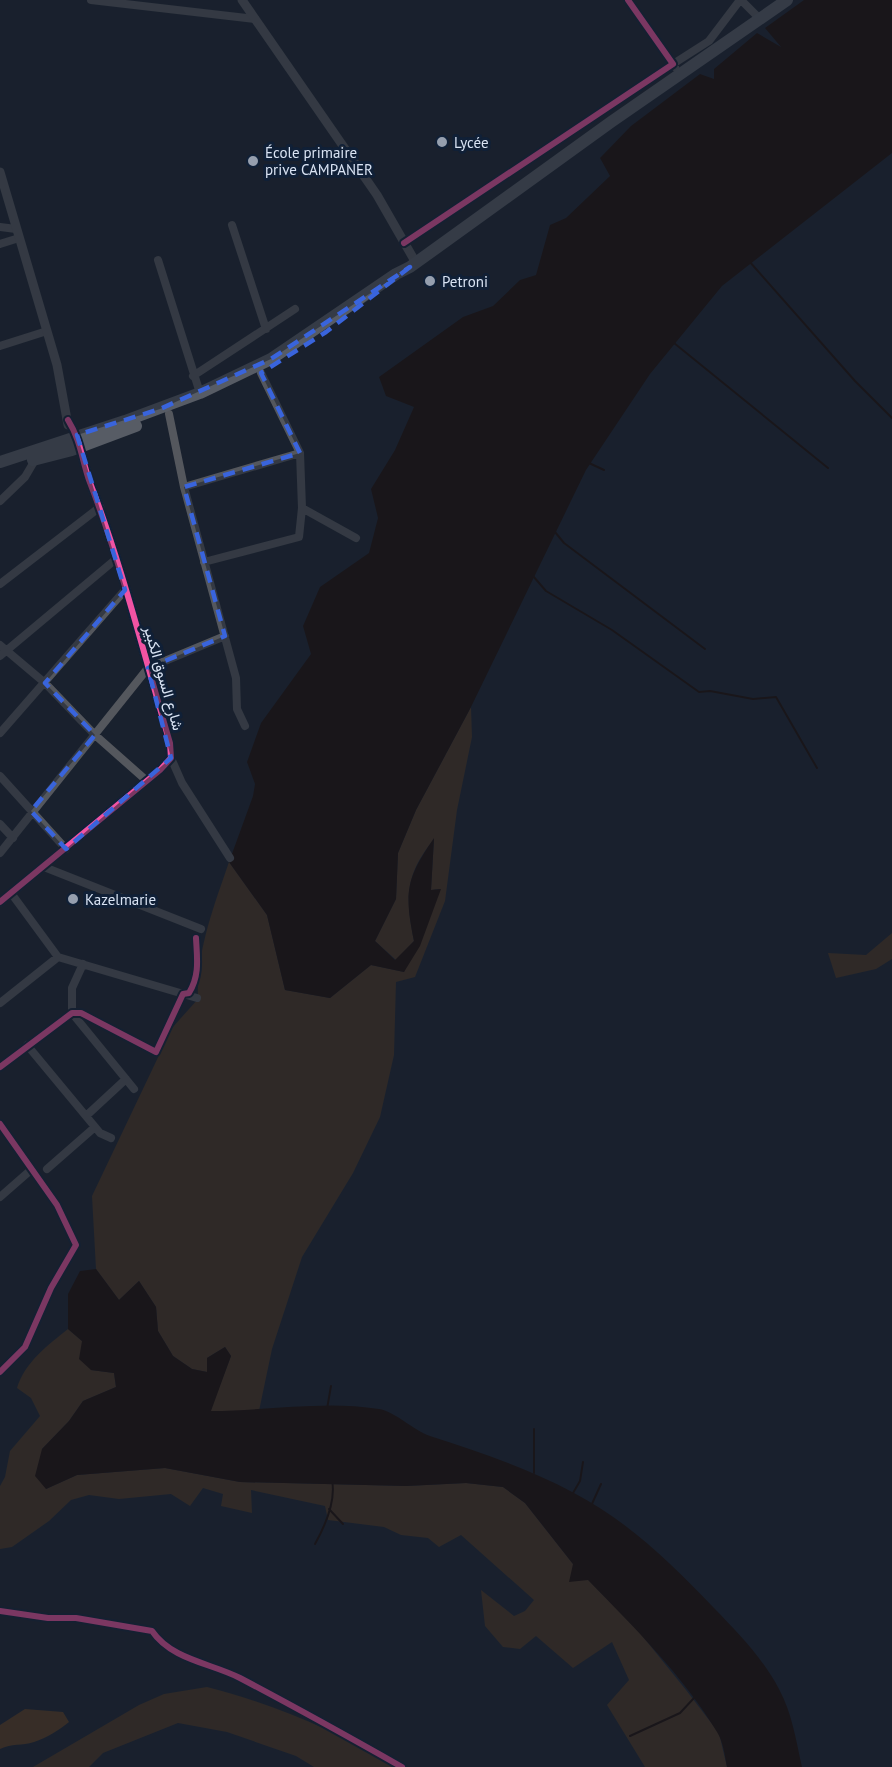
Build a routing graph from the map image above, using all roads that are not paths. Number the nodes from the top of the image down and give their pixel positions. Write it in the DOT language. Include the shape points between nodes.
graph roads {
  1 [pos="91,0"];
  2 [pos="242,0"];
  3 [pos="628,0"];
  4 [pos="741,0"];
  5 [pos="787,0"];
  6 [pos="255,19"];
  7 [pos="760,19"];
  8 [pos="677,69"];
  9 [pos="0,172"];
  10 [pos="232,225"];
  11 [pos="0,227"];
  12 [pos="17,233"];
  13 [pos="404,243"];
  14 [pos="0,244"];
  15 [pos="158,260"];
  16 [pos="413,265"];
  17 [pos="295,309"];
  18 [pos="266,328"];
  19 [pos="47,331"];
  20 [pos="0,346"];
  21 [pos="261,373"];
  22 [pos="194,376"];
  23 [pos="200,393"];
  24 [pos="169,414"];
  25 [pos="75,443"];
  26 [pos="300,453"];
  27 [pos="34,460"];
  28 [pos="0,462"];
  29 [pos="0,469"];
  30 [pos="184,487"];
  31 [pos="0,501"];
  32 [pos="100,507"];
  33 [pos="302,508"];
  34 [pos="356,538"];
  35 [pos="116,559"];
  36 [pos="204,562"];
  37 [pos="0,584"];
  38 [pos="125,590"];
  39 [pos="225,636"];
  40 [pos="2,651"];
  41 [pos="148,668"];
  42 [pos="45,683"];
  43 [pos="245,726"];
  44 [pos="0,733"];
  45 [pos="95,735"];
  46 [pos="171,758"];
  47 [pos="0,776"];
  48 [pos="147,782"];
  49 [pos="31,811"];
  50 [pos="0,824"];
  51 [pos="13,838"];
  52 [pos="66,849"];
  53 [pos="0,853"];
  54 [pos="230,858"];
  55 [pos="44,867"];
  56 [pos="11,893"];
  57 [pos="0,902"];
  58 [pos="201,929"];
  59 [pos="196,938"];
  60 [pos="58,957"];
  61 [pos="83,964"];
  62 [pos="183,994"];
  63 [pos="196,999"];
  64 [pos="0,1003"];
  65 [pos="72,1013"];
  66 [pos="27,1045"];
  67 [pos="0,1067"];
  68 [pos="126,1079"];
  69 [pos="134,1089"];
  70 [pos="86,1116"];
  71 [pos="1,1127"];
  72 [pos="95,1127"];
  73 [pos="111,1138"];
  74 [pos="32,1169"];
  75 [pos="47,1169"];
  76 [pos="0,1197"];
  77 [pos="0,1372"];
  78 [pos="0,1611"];
  79 [pos="402,1767"];
  1 -- 6 [label="street"];
  2 -- 6 [label="street"];
  3 -- 8 [label="street"];
  4 -- 7 [label="street"];
  4 -- 8 [label="street" via="709,41"];
  5 -- 7 [label="highway"];
  6 -- 13 [label="street" via="377,195"];
  7 -- 8 [label="highway"];
  8 -- 13 [label="street"];
  8 -- 16 [label="highway"];
  9 -- 12 [label="street, شارع السوق الكبير"];
  10 -- 18 [label="street"];
  11 -- 12 [label="street"];
  12 -- 14 [label="street"];
  12 -- 19 [label="street, شارع السوق الكبير"];
  13 -- 16 [label="street"];
  15 -- 22 [label="street"];
  16 -- 21 [label="highway" via="326,332"];
  16 -- 23 [label="highway" via="271,359"];
  17 -- 18 [label="street"];
  18 -- 22 [label="street"];
  19 -- 20 [label="street"];
  19 -- 25 [label="street, شارع السوق الكبير"];
  21 -- 24 [label="highway"];
  21 -- 26 [label="street"];
  22 -- 23 [label="street"];
  23 -- 25 [label="highway"];
  24 -- 25 [label="highway"];
  24 -- 30 [label="street"];
  25 -- 27 [label="highway"];
  25 -- 28 [label="highway"];
  25 -- 32 [label="street, شارع السوق الكبير"];
  26 -- 30 [label="street"];
  26 -- 33 [label="street"];
  27 -- 29 [label="highway"];
  27 -- 31 [label="street" via="25,477"];
  30 -- 36 [label="street"];
  32 -- 35 [label="street, شارع السوق الكبير"];
  32 -- 37 [label="street"];
  33 -- 34 [label="street"];
  33 -- 36 [label="street" via="299,537"];
  35 -- 38 [label="street, شارع السوق الكبير"];
  35 -- 40 [label="street"];
  36 -- 39 [label="street"];
  38 -- 41 [label="street, شارع السوق الكبير"];
  38 -- 42 [label="street"];
  39 -- 41 [label="street"];
  39 -- 43 [label="street" via="236,678 237,709"];
  40 -- 42 [label="street"];
  41 -- 45 [label="street"];
  41 -- 46 [label="street, شارع السوق الكبير"];
  42 -- 44 [label="street"];
  42 -- 45 [label="street"];
  45 -- 48 [label="street"];
  45 -- 49 [label="street"];
  46 -- 48 [label="street"];
  46 -- 54 [label="street" via="182,783"];
  47 -- 49 [label="street"];
  48 -- 52 [label="street"];
  49 -- 51 [label="street"];
  49 -- 52 [label="street"];
  50 -- 51 [label="street"];
  51 -- 53 [label="street"];
  52 -- 55 [label="street"];
  55 -- 56 [label="street"];
  55 -- 58 [label="street"];
  56 -- 57 [label="street"];
  56 -- 60 [label="street"];
  59 -- 62 [label="street" via="195,983 189,993"];
  60 -- 61 [label="street"];
  60 -- 64 [label="street"];
  61 -- 62 [label="street"];
  61 -- 65 [label="street" via="72,988"];
  62 -- 63 [label="street"];
  62 -- 65 [label="street" via="156,1052 81,1013"];
  65 -- 66 [label="street"];
  65 -- 68 [label="street"];
  66 -- 67 [label="street"];
  66 -- 70 [label="street"];
  68 -- 69 [label="street"];
  68 -- 70 [label="street"];
  70 -- 72 [label="street"];
  71 -- 74 [label="street"];
  72 -- 73 [label="street"];
  72 -- 75 [label="street"];
  74 -- 76 [label="street"];
  74 -- 77 [label="street" via="57,1205 76,1245 51,1288 25,1347"];
  78 -- 79 [label="street" via="152,1631 159,1642 182,1655 239,1677"];
}
